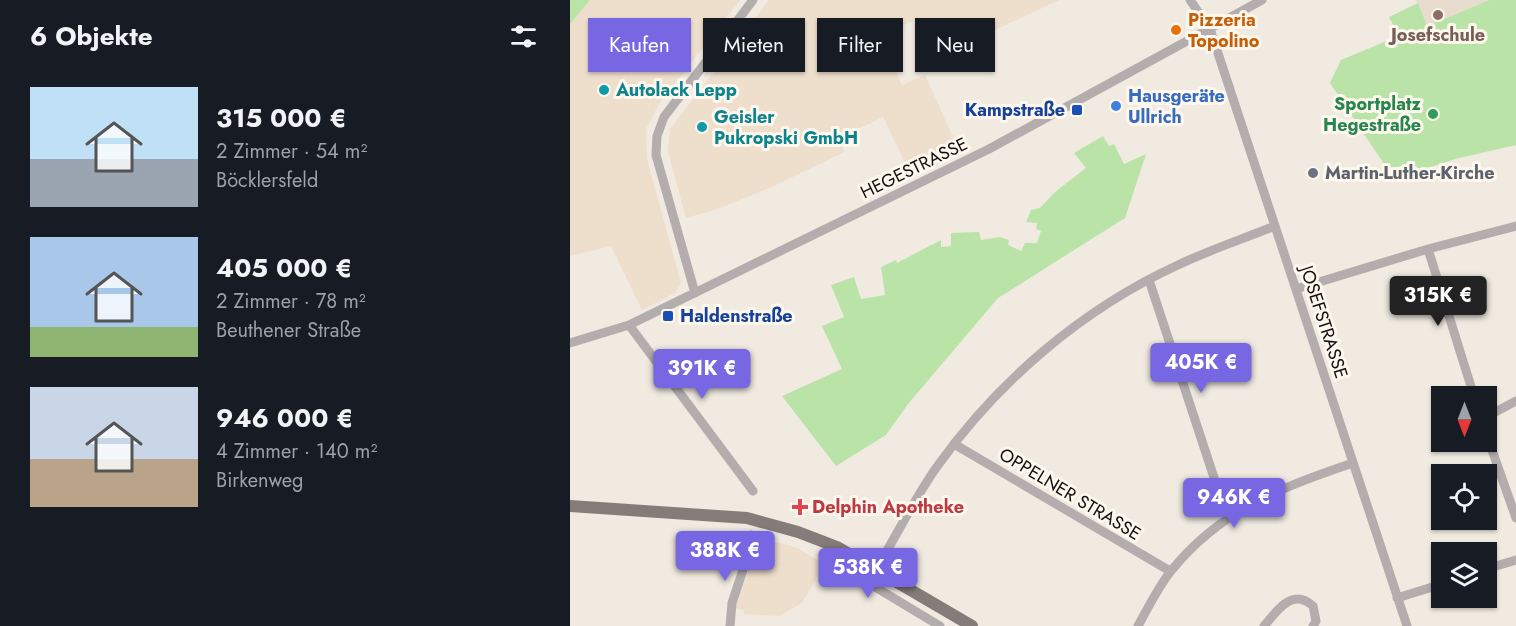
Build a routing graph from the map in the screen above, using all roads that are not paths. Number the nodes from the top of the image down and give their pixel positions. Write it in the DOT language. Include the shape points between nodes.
graph roads {
  1 [pos="753,0"];
  2 [pos="1190,0"];
  3 [pos="1262,0"];
  4 [pos="1210,29"];
  5 [pos="1275,226"];
  6 [pos="1516,226"];
  7 [pos="1428,249"];
  8 [pos="1149,280"];
  9 [pos="1296,289"];
  10 [pos="695,294"];
  11 [pos="629,325"];
  12 [pos="570,343"];
  13 [pos="1471,386"];
  14 [pos="1516,401"];
  15 [pos="1497,411"];
  16 [pos="954,444"];
  17 [pos="1493,452"];
  18 [pos="1353,463"];
  19 [pos="753,490"];
  20 [pos="570,506"];
  21 [pos="1227,517"];
  22 [pos="1516,518"];
  23 [pos="751,536"];
  24 [pos="837,547"];
  25 [pos="885,554"];
  26 [pos="1516,560"];
  27 [pos="1497,566"];
  28 [pos="1170,572"];
  29 [pos="1431,587"];
  30 [pos="1397,598"];
  31 [pos="730,626"];
  32 [pos="940,626"];
  33 [pos="972,626"];
  34 [pos="1138,626"];
  35 [pos="1264,626"];
  36 [pos="1313,626"];
  37 [pos="1407,626"];
  1 -- 10 [label="street" via="664,117 657,136 656,155"];
  2 -- 4 [label="street"];
  3 -- 4 [label="street, HEGESTRASSE"];
  4 -- 5 [label="street, JOSEFSTRASSE"];
  4 -- 10 [label="street, HEGESTRASSE" via="989,149"];
  5 -- 8 [label="street" via="1178,264"];
  5 -- 9 [label="street, JOSEFSTRASSE"];
  6 -- 7 [label="street"];
  7 -- 9 [label="street"];
  7 -- 13 [label="street"];
  8 -- 16 [label="street" via="1109,303 1044,351"];
  8 -- 21 [label="street"];
  9 -- 18 [label="street, JOSEFSTRASSE"];
  10 -- 11 [label="street, HEGESTRASSE"];
  11 -- 12 [label="street, HEGESTRASSE"];
  11 -- 19 [label="street"];
  14 -- 15 [label="street"];
  16 -- 25 [label="street" via="920,492"];
  16 -- 28 [label="street, OPPELNER STRASSE"];
  17 -- 22 [label="street"];
  18 -- 21 [label="street" via="1289,484"];
  18 -- 30 [label="street, JOSEFSTRASSE"];
  20 -- 24 [label="main road" via="747,518"];
  21 -- 28 [label="street"];
  23 -- 31 [label="street" via="730,609"];
  24 -- 32 [label="street" via="837,564"];
  24 -- 33 [label="main road"];
  26 -- 27 [label="street"];
  28 -- 34 [label="street"];
  29 -- 30 [label="street"];
  30 -- 37 [label="street, JOSEFSTRASSE"];
  35 -- 36 [label="street" via="1286,601 1301,599 1313,606"];
}
